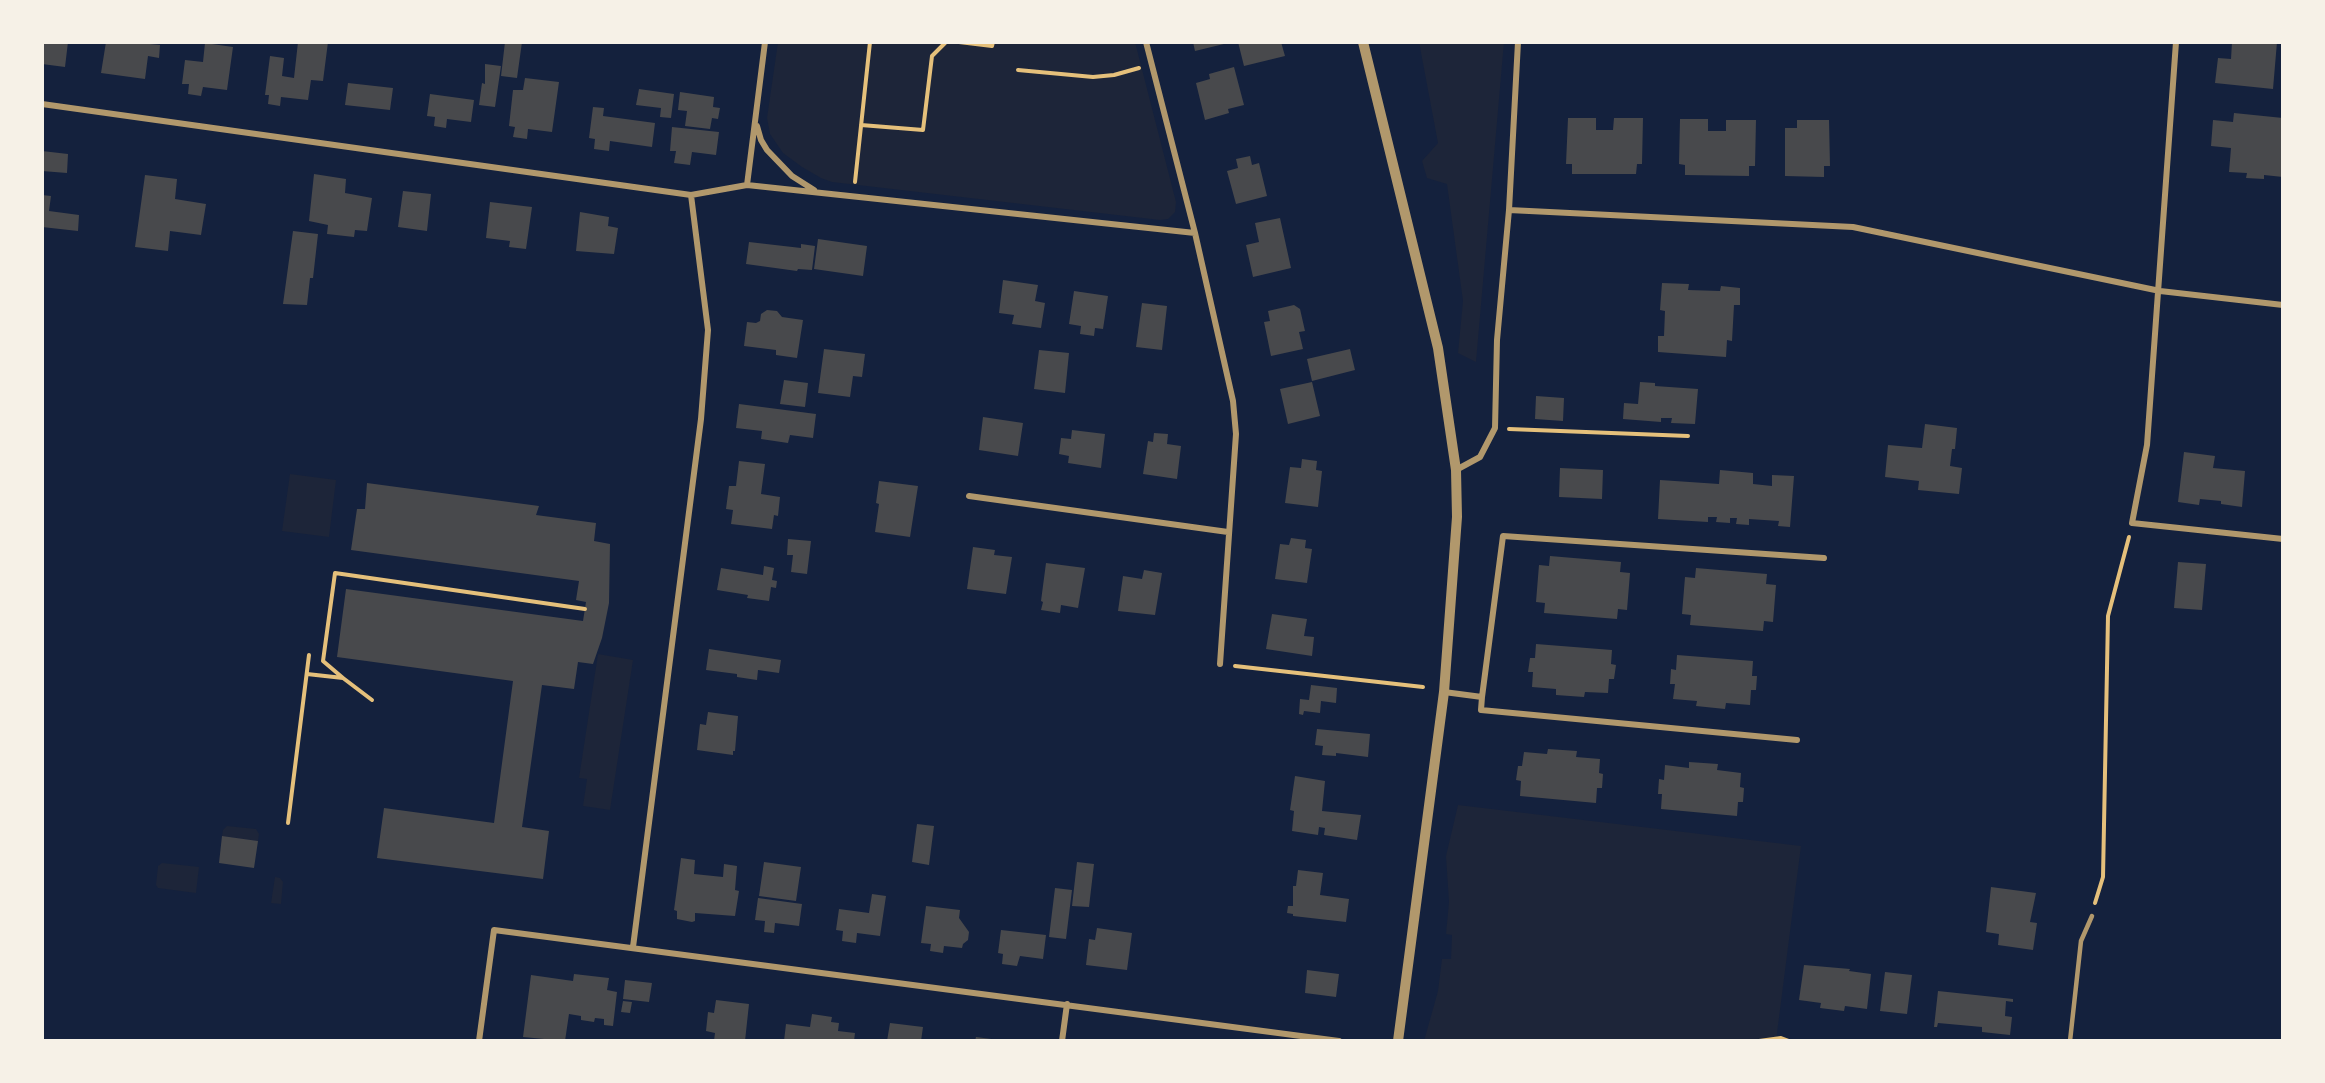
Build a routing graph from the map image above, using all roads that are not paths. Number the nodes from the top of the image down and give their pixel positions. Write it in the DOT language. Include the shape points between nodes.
graph roads {
  1 [pos="765,42"];
  2 [pos="1146,42"];
  3 [pos="1363,42"];
  4 [pos="1518,42"];
  5 [pos="2176,42"];
  6 [pos="42,104"];
  7 [pos="757,119"];
  8 [pos="747,185"];
  9 [pos="817,192"];
  10 [pos="691,195"];
  11 [pos="1509,210"];
  12 [pos="1195,233"];
  13 [pos="2160,291"];
  14 [pos="2283,304"];
  15 [pos="1456,470"];
  16 [pos="969,496"];
  17 [pos="1228,532"];
  18 [pos="2283,539"];
  19 [pos="1824,558"];
  20 [pos="1220,664"];
  21 [pos="1444,692"];
  22 [pos="1482,696"];
  23 [pos="1797,741"];
  24 [pos="2091,916"];
  25 [pos="633,947"];
  26 [pos="1067,1004"];
  27 [pos="479,1041"];
  28 [pos="1062,1041"];
  29 [pos="1339,1041"];
  30 [pos="1398,1041"];
  31 [pos="2070,1041"];
  1 -- 7 [label="street"];
  2 -- 12 [label="street"];
  3 -- 15 [label="street" via="1438,348"];
  4 -- 11 [label="street"];
  5 -- 13 [label="street"];
  6 -- 10 [label="street"];
  7 -- 8 [label="street"];
  7 -- 9 [label="street" via="766,150 792,176"];
  8 -- 9 [label="street"];
  8 -- 10 [label="street"];
  9 -- 12 [label="street"];
  10 -- 25 [label="street" via="708,330 702,408"];
  11 -- 13 [label="street" via="1853,227"];
  11 -- 15 [label="street" via="1497,340 1495,428 1480,457"];
  12 -- 17 [label="street" via="1233,401 1236,434"];
  13 -- 14 [label="street"];
  13 -- 18 [label="street" via="2147,445 2132,523"];
  15 -- 21 [label="street" via="1457,517"];
  16 -- 17 [label="street"];
  17 -- 20 [label="street"];
  19 -- 22 [label="street" via="1503,536"];
  21 -- 22 [label="street"];
  21 -- 30 [label="street"];
  22 -- 23 [label="street" via="1480,710"];
  24 -- 31 [label="lane" via="2081,941"];
  25 -- 26 [label="street"];
  25 -- 27 [label="street" via="494,930"];
  26 -- 28 [label="street"];
  26 -- 29 [label="street"];
}
